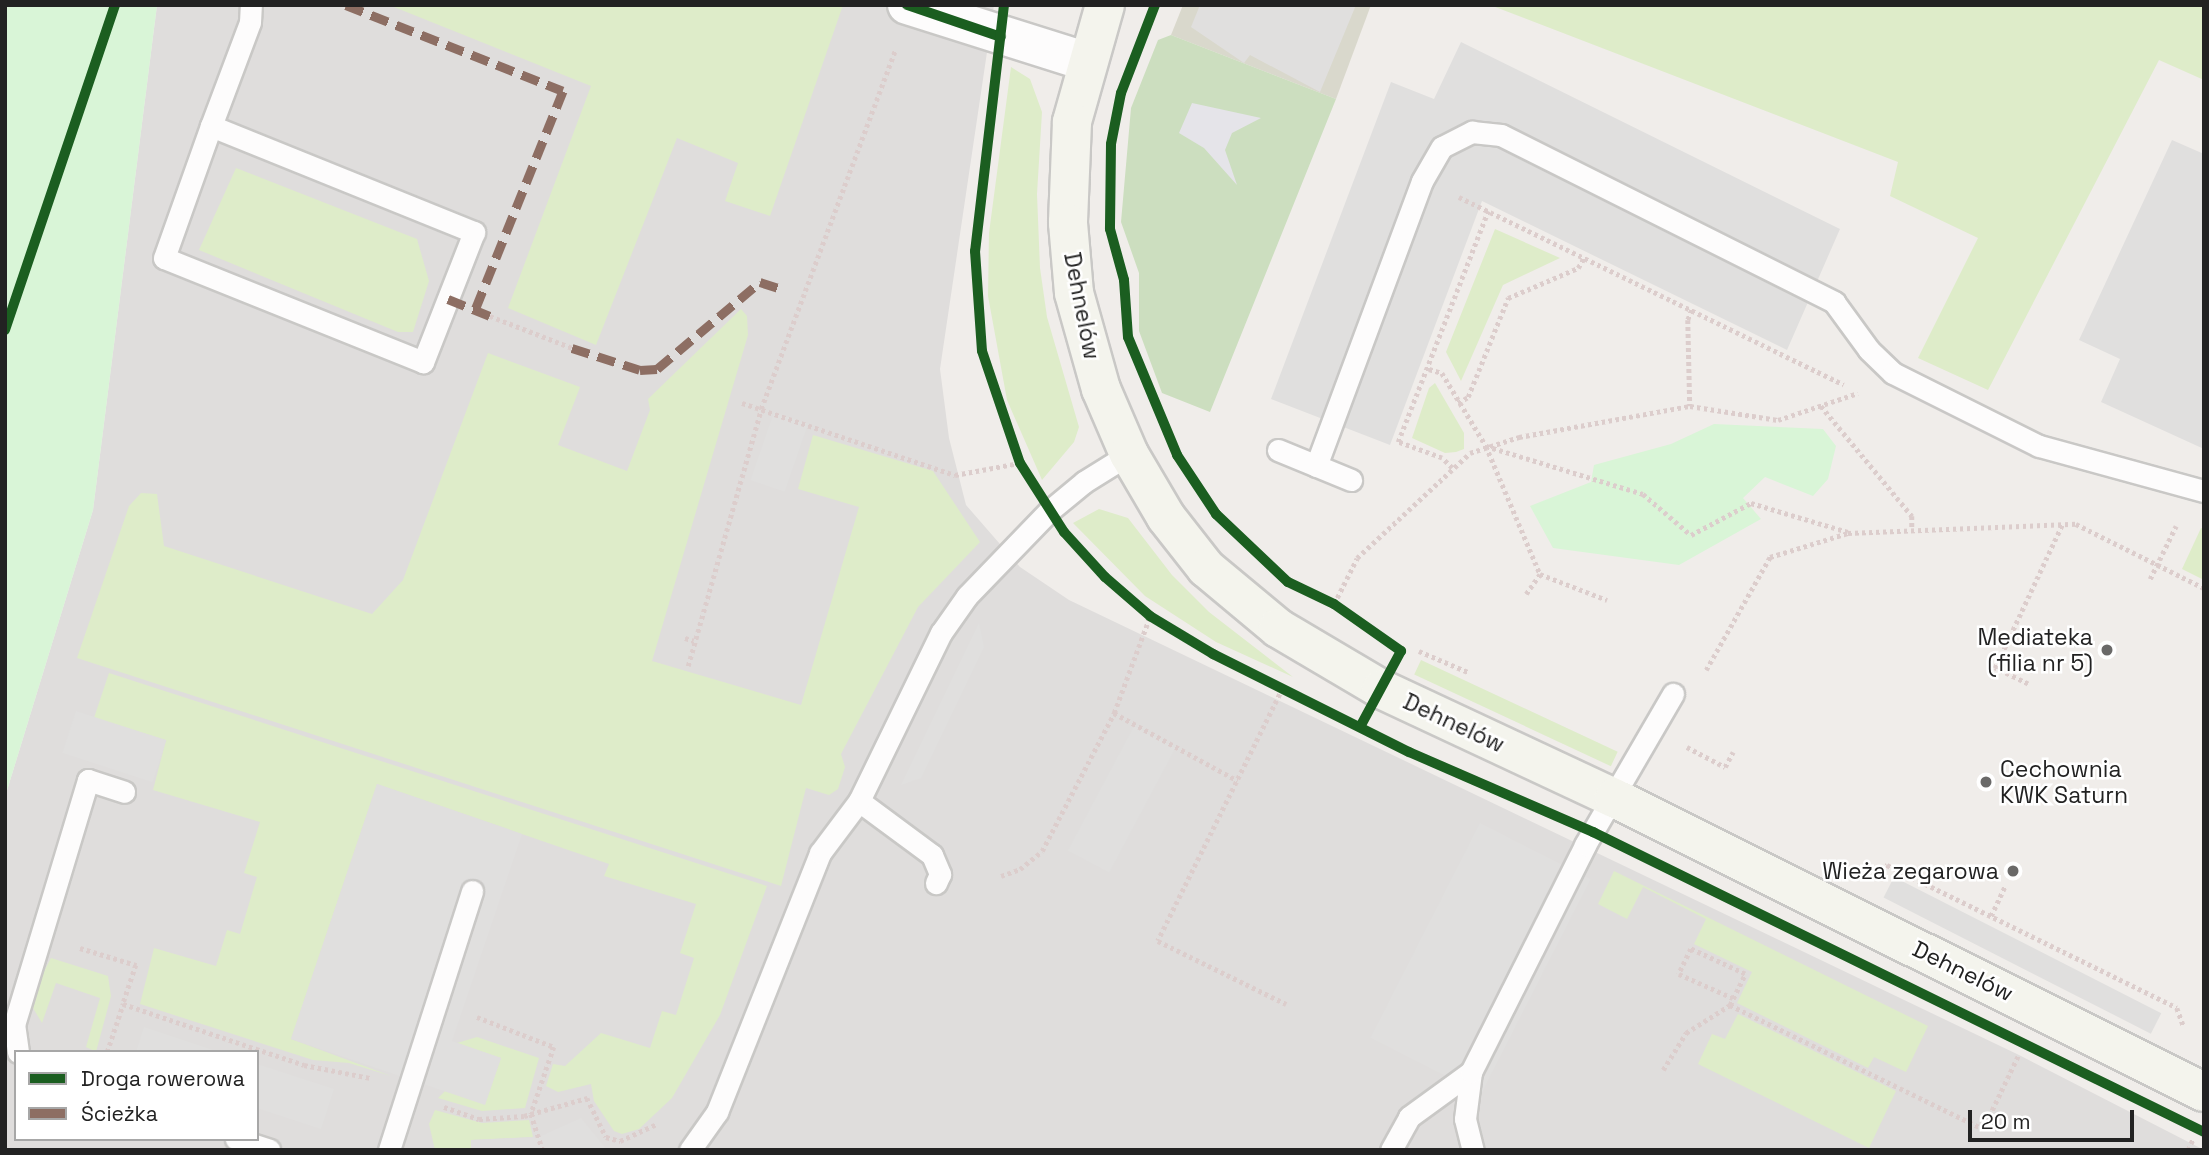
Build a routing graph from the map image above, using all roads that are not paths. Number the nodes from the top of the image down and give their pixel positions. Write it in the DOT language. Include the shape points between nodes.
graph roads {
  1 [pos="251,5"];
  2 [pos="1105,5"];
  3 [pos="909,6"];
  4 [pos="1088,62"];
  5 [pos="211,126"];
  6 [pos="1278,450"];
  7 [pos="1129,454"];
  8 [pos="1316,466"];
  9 [pos="1351,480"];
  10 [pos="2204,491"];
  11 [pos="1672,694"];
  12 [pos="124,793"];
  13 [pos="1614,797"];
  14 [pos="859,801"];
  15 [pos="936,883"];
  16 [pos="472,891"];
  17 [pos="18,1050"];
  18 [pos="1471,1072"];
  19 [pos="2204,1092"];
  20 [pos="242,1141"];
  21 [pos="269,1150"];
  22 [pos="389,1150"];
  23 [pos="690,1150"];
  24 [pos="1391,1150"];
  25 [pos="1473,1150"];
  1 -- 5 [label="lane" via="250,22"];
  2 -- 4 [label="street, Dehnelów"];
  3 -- 4 [label="street"];
  4 -- 7 [label="street, Dehnelów" via="1072,122 1069,257 1090,358"];
  5 -- 5 [label="lane" via="474,232 423,362 164,258"];
  6 -- 8 [label="lane"];
  7 -- 13 [label="street, Dehnelów" via="1184,543 1224,585 1278,628 1381,689"];
  7 -- 14 [label="lane" via="1049,511 956,610 926,661"];
  8 -- 9 [label="lane"];
  8 -- 10 [label="lane" via="1422,181 1442,147 1472,132 1501,135 1834,302 1894,373 2039,446"];
  11 -- 13 [label="lane"];
  12 -- 17 [label="lane" via="88,780 14,1025"];
  13 -- 18 [label="lane" via="1585,845"];
  13 -- 19 [label="street, Dehnelów"];
  14 -- 15 [label="lane" via="932,855 940,874"];
  14 -- 23 [label="lane" via="820,853 717,1112"];
  16 -- 22 [label="lane"];
  18 -- 24 [label="lane" via="1409,1117"];
  18 -- 25 [label="lane" via="1465,1119"];
  20 -- 21 [label="lane"];
}
